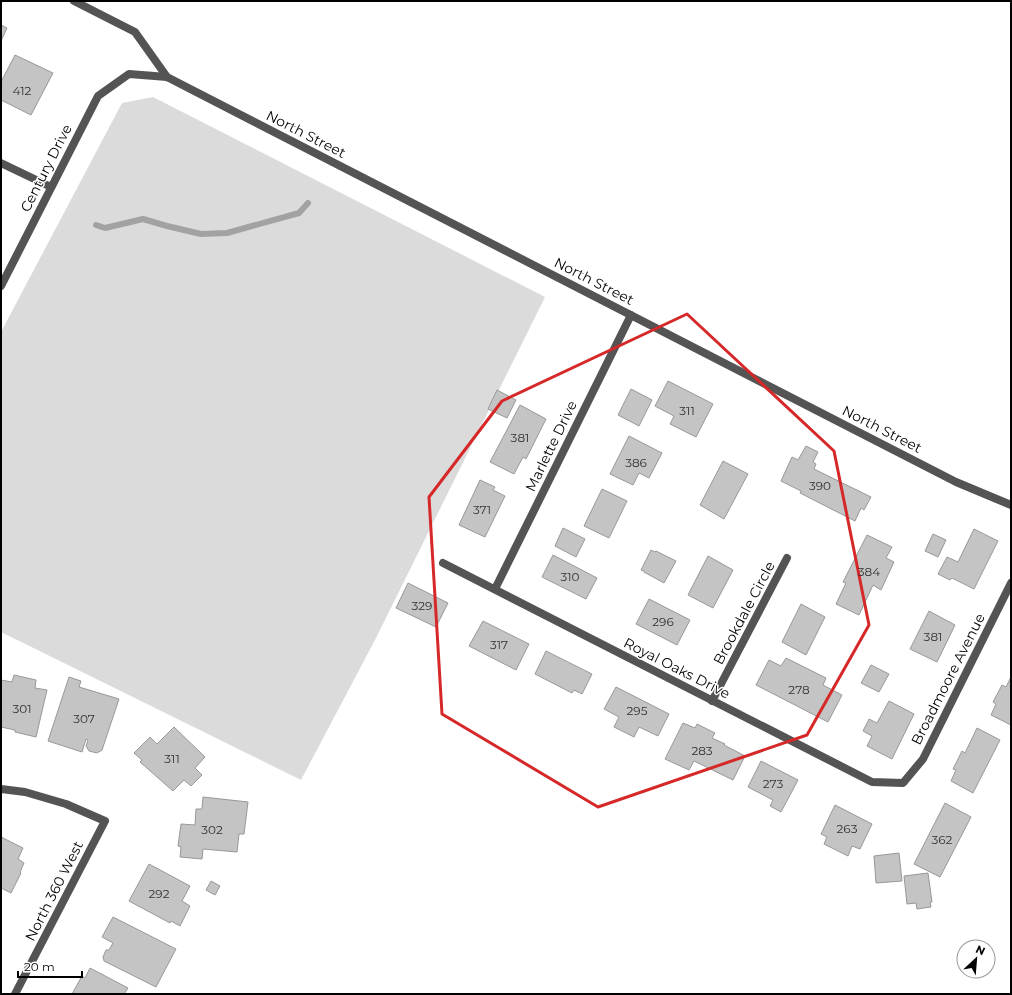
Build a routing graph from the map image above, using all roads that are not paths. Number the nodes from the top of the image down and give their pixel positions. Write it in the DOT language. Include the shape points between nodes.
graph roads {
  1 [pos="74,1"];
  2 [pos="129,74"];
  3 [pos="167,77"];
  4 [pos="1,163"];
  5 [pos="51,187"];
  6 [pos="1,286"];
  7 [pos="631,315"];
  8 [pos="1011,505"];
  9 [pos="787,558"];
  10 [pos="443,563"];
  11 [pos="1011,583"];
  12 [pos="494,589"];
  13 [pos="712,701"];
  14 [pos="903,783"];
  15 [pos="1,789"];
  16 [pos="15,994"];
  1 -- 3 [label="street, North Street" via="135,32"];
  2 -- 3 [label="street, North Street"];
  2 -- 5 [label="street, Century Drive" via="98,96"];
  3 -- 7 [label="street, North Street"];
  4 -- 5 [label="street"];
  5 -- 6 [label="street, Century Drive"];
  7 -- 8 [label="street, North Street" via="956,482"];
  7 -- 12 [label="street, Marlette Drive"];
  9 -- 13 [label="street, Brookdale Circle"];
  10 -- 12 [label="street, Royal Oaks Drive"];
  11 -- 14 [label="street, Broadmoore Avenue" via="923,759"];
  12 -- 13 [label="street, Royal Oaks Drive"];
  13 -- 14 [label="street, Royal Oaks Drive" via="872,782"];
  15 -- 16 [label="street, North 360 West" via="25,792 66,804 105,821"];
}
